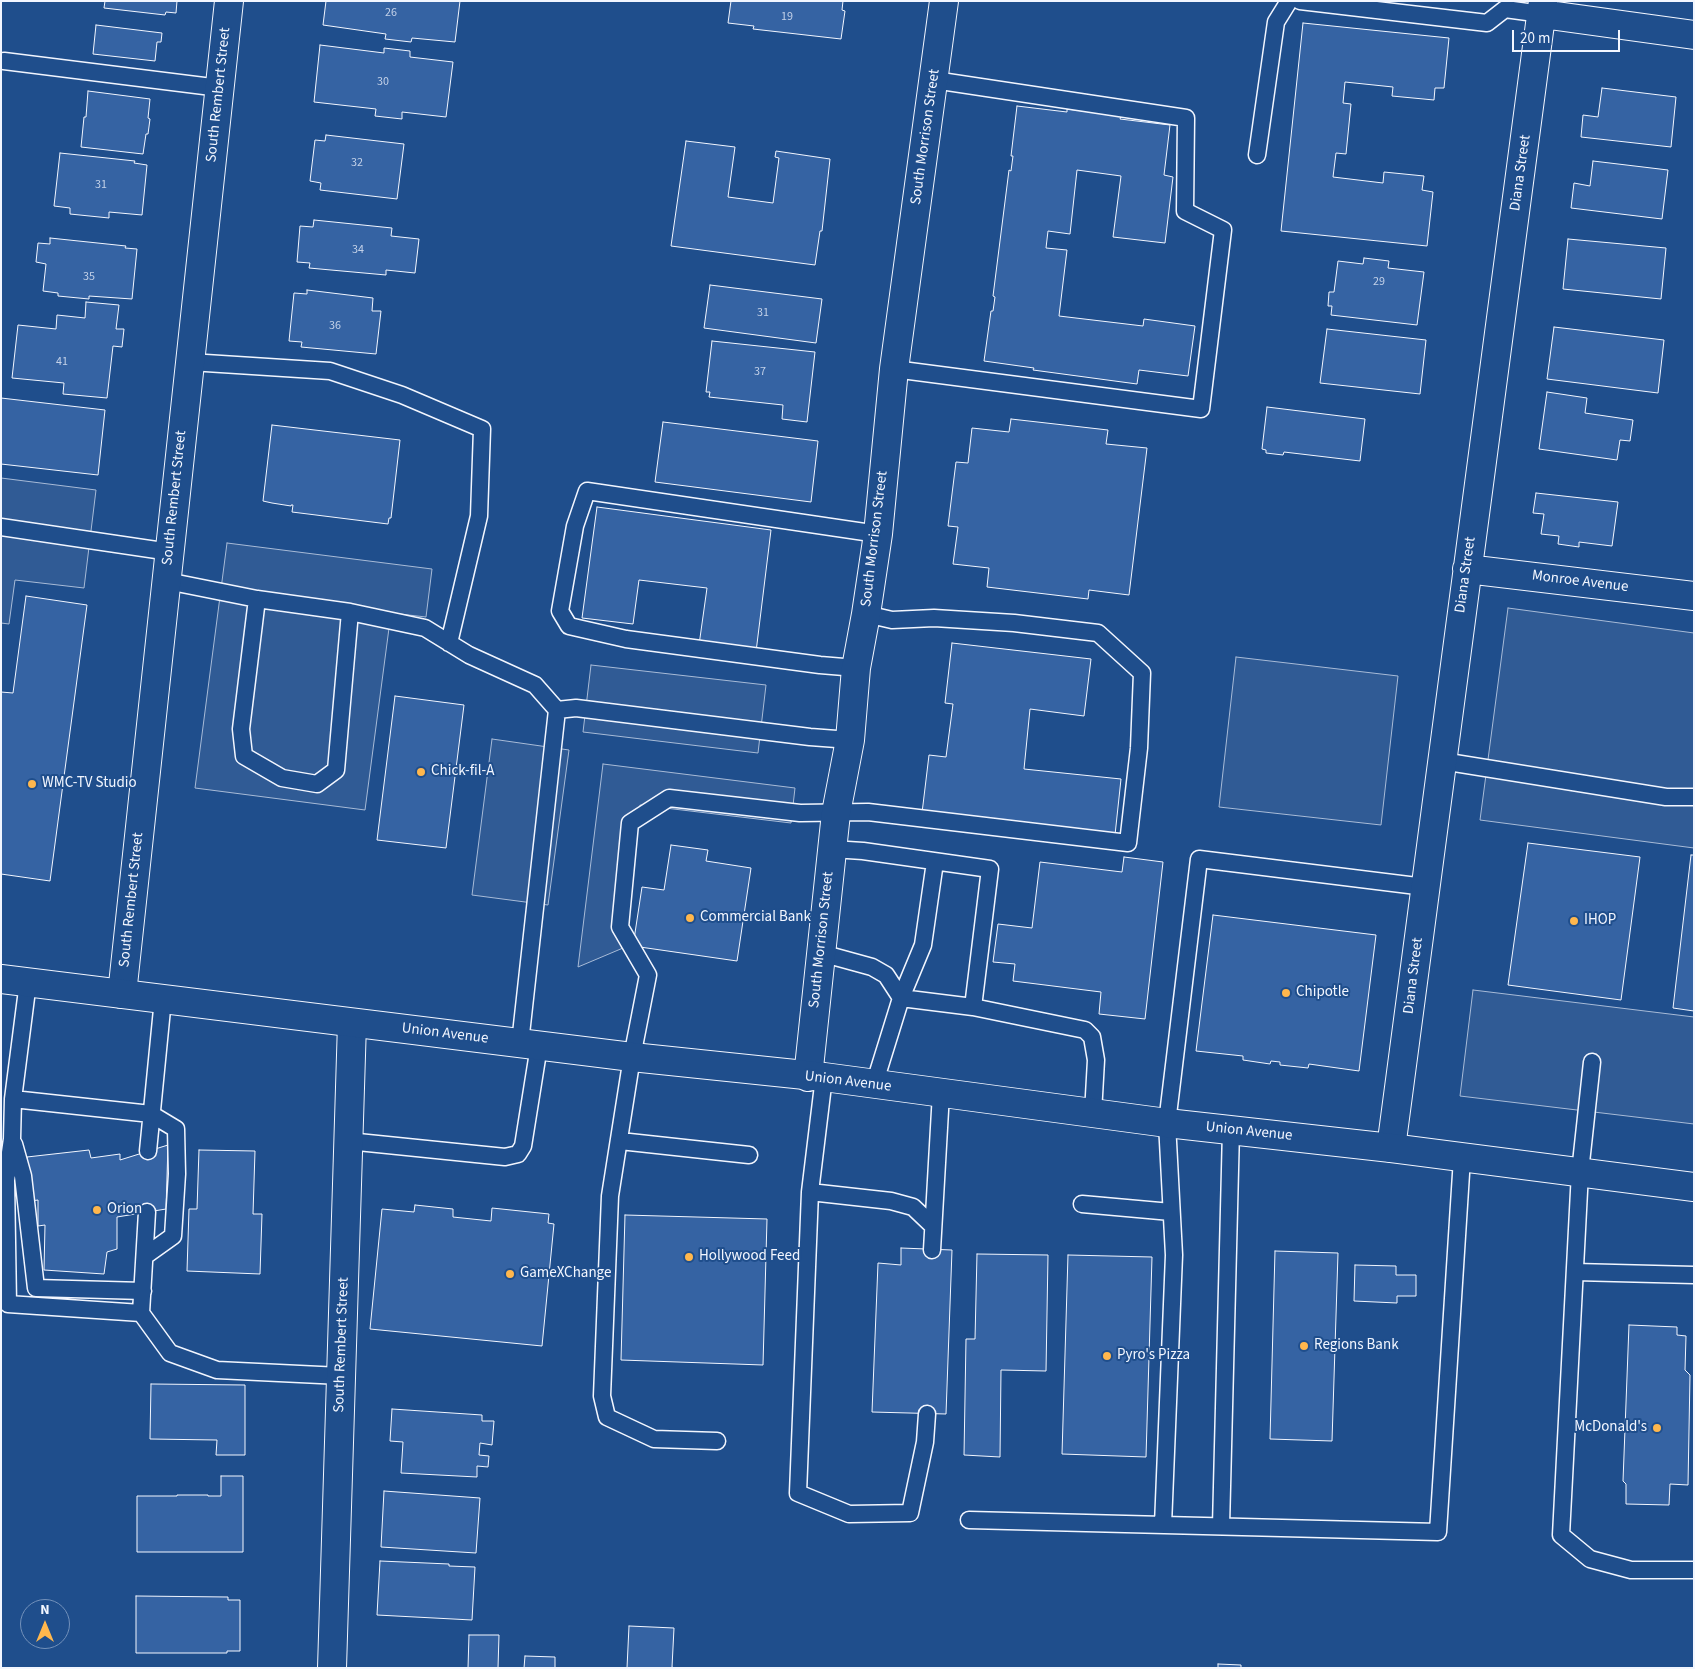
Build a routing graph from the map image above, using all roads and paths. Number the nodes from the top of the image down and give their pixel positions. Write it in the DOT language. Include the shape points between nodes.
graph roads {
  1 [pos="229,1"];
  2 [pos="944,1"];
  3 [pos="1289,1"];
  4 [pos="1300,1"];
  5 [pos="1542,8"];
  6 [pos="1694,35"];
  7 [pos="4,61"];
  8 [pos="934,80"];
  9 [pos="220,88"];
  10 [pos="1257,154"];
  11 [pos="190,362"];
  12 [pos="894,369"];
  13 [pos="1,527"];
  14 [pos="878,534"];
  15 [pos="170,552"];
  16 [pos="1467,569"];
  17 [pos="167,581"];
  18 [pos="1694,596"];
  19 [pos="257,599"];
  20 [pos="350,612"];
  21 [pos="866,614"];
  22 [pos="449,643"];
  23 [pos="856,668"];
  24 [pos="557,710"];
  25 [pos="850,740"];
  26 [pos="1442,762"];
  27 [pos="1694,797"];
  28 [pos="836,813"];
  29 [pos="832,849"];
  30 [pos="935,862"];
  31 [pos="1425,887"];
  32 [pos="821,953"];
  33 [pos="14,980"];
  34 [pos="122,994"];
  35 [pos="901,998"];
  36 [pos="163,999"];
  37 [pos="973,1007"];
  38 [pos="352,1022"];
  39 [pos="529,1045"];
  40 [pos="632,1057"];
  41 [pos="1592,1062"];
  42 [pos="816,1077"];
  43 [pos="874,1084"];
  44 [pos="941,1093"];
  45 [pos="13,1099"];
  46 [pos="1093,1113"];
  47 [pos="151,1114"];
  48 [pos="1167,1123"];
  49 [pos="1231,1130"];
  50 [pos="12,1139"];
  51 [pos="348,1141"];
  52 [pos="620,1141"];
  53 [pos="1391,1148"];
  54 [pos="148,1151"];
  55 [pos="749,1155"];
  56 [pos="1462,1158"];
  57 [pos="1580,1172"];
  58 [pos="1694,1187"];
  59 [pos="810,1192"];
  60 [pos="1082,1204"];
  61 [pos="147,1212"];
  62 [pos="1171,1212"];
  63 [pos="933,1226"];
  64 [pos="932,1250"];
  65 [pos="144,1256"];
  66 [pos="1575,1272"];
  67 [pos="1694,1275"];
  68 [pos="143,1291"];
  69 [pos="141,1314"];
  70 [pos="341,1376"];
  71 [pos="927,1414"];
  72 [pos="717,1441"];
  73 [pos="969,1520"];
  74 [pos="1163,1525"];
  75 [pos="1222,1526"];
  76 [pos="1694,1570"];
  77 [pos="332,1668"];
  1 -- 9 [label="street, South Rembert Street"];
  2 -- 8 [label="street, South Morrison Street"];
  3 -- 10 [label="lane" via="1276,22"];
  4 -- 5 [label="lane" via="1487,23 1505,8"];
  5 -- 6 [label="street"];
  5 -- 16 [label="street, Diana Street"];
  7 -- 9 [label="lane"];
  8 -- 12 [label="street, South Morrison Street"];
  8 -- 12 [label="lane" via="1186,118 1185,211 1223,230 1201,409"];
  9 -- 11 [label="street, South Rembert Street"];
  11 -- 15 [label="street, South Rembert Street"];
  11 -- 22 [label="lane" via="330,371 402,395 482,429 479,516"];
  12 -- 14 [label="street, South Morrison Street"];
  13 -- 15 [label="lane"];
  14 -- 21 [label="street, South Morrison Street"];
  14 -- 23 [label="lane" via="587,491 574,526 560,611 569,626 626,639 820,666"];
  15 -- 17 [label="street, South Rembert Street"];
  16 -- 18 [label="street, Monroe Avenue"];
  16 -- 26 [label="street, Diana Street"];
  17 -- 19 [label="lane"];
  17 -- 34 [label="street, South Rembert Street"];
  19 -- 20 [label="lane"];
  19 -- 20 [label="lane" via="240,729 244,756 282,778 317,784 336,770"];
  20 -- 22 [label="lane" via="425,628"];
  21 -- 23 [label="street, South Morrison Street"];
  21 -- 28 [label="lane" via="892,620 934,618 1014,622 1098,633 1142,673 1139,748 1128,842 868,812"];
  22 -- 24 [label="lane" via="535,685"];
  23 -- 25 [label="street, South Morrison Street"];
  24 -- 25 [label="lane" via="576,708"];
  24 -- 39 [label="lane"];
  25 -- 28 [label="street, South Morrison Street"];
  26 -- 27 [label="lane" via="1666,797"];
  26 -- 31 [label="street, Diana Street"];
  28 -- 29 [label="street, South Morrison Street"];
  28 -- 40 [label="lane" via="800,813 669,798 630,823 620,927 648,976"];
  29 -- 30 [label="lane"];
  29 -- 32 [label="street, South Morrison Street"];
  30 -- 35 [label="lane" via="923,945"];
  30 -- 37 [label="lane" via="990,869"];
  31 -- 48 [label="lane" via="1199,859"];
  31 -- 53 [label="street, Diana Street"];
  32 -- 35 [label="lane" via="872,966 886,975"];
  32 -- 42 [label="street, South Morrison Street"];
  33 -- 34 [label="street, Union Avenue"];
  33 -- 45 [label="lane"];
  34 -- 36 [label="street, Union Avenue"];
  35 -- 37 [label="lane"];
  35 -- 43 [label="lane"];
  36 -- 38 [label="street, Union Avenue"];
  36 -- 47 [label="lane"];
  37 -- 46 [label="lane" via="1085,1030 1092,1037 1096,1060"];
  38 -- 39 [label="street, Union Avenue"];
  38 -- 51 [label="street, South Rembert Street"];
  39 -- 40 [label="street, Union Avenue"];
  39 -- 51 [label="lane" via="523,1146 518,1154 506,1157"];
  40 -- 42 [label="street, Union Avenue"];
  40 -- 52 [label="lane"];
  41 -- 57 [label="lane"];
  42 -- 43 [label="street, Union Avenue"];
  42 -- 59 [label="lane"];
  43 -- 44 [label="street, Union Avenue"];
  44 -- 46 [label="street, Union Avenue"];
  44 -- 63 [label="lane"];
  45 -- 47 [label="lane"];
  45 -- 50 [label="lane"];
  46 -- 48 [label="street, Union Avenue"];
  47 -- 54 [label="lane"];
  47 -- 65 [label="lane" via="176,1129 177,1174 173,1236"];
  48 -- 49 [label="street, Union Avenue"];
  48 -- 62 [label="lane"];
  49 -- 53 [label="street, Union Avenue"];
  49 -- 75 [label="lane"];
  50 -- 68 [label="lane" via="23,1176 36,1288"];
  50 -- 69 [label="lane" via="6,1180 8,1304"];
  51 -- 70 [label="street, South Rembert Street"];
  52 -- 55 [label="lane"];
  52 -- 72 [label="lane" via="610,1196 602,1396 607,1417 654,1439"];
  53 -- 56 [label="street, Union Avenue"];
  56 -- 57 [label="street, Union Avenue"];
  56 -- 75 [label="lane" via="1438,1532"];
  57 -- 58 [label="street, Union Avenue"];
  57 -- 66 [label="lane"];
  59 -- 63 [label="lane" via="891,1201 913,1207"];
  59 -- 71 [label="lane" via="798,1493 849,1514 910,1513 925,1442"];
  60 -- 62 [label="lane"];
  61 -- 65 [label="lane"];
  62 -- 74 [label="lane" via="1174,1255"];
  63 -- 64 [label="lane"];
  65 -- 68 [label="lane"];
  66 -- 67 [label="lane"];
  66 -- 76 [label="lane" via="1561,1535 1590,1559 1631,1570"];
  68 -- 69 [label="lane"];
  69 -- 70 [label="lane" via="170,1353 216,1370"];
  70 -- 77 [label="street, South Rembert Street"];
  73 -- 74 [label="lane"];
  74 -- 75 [label="lane"];
}
